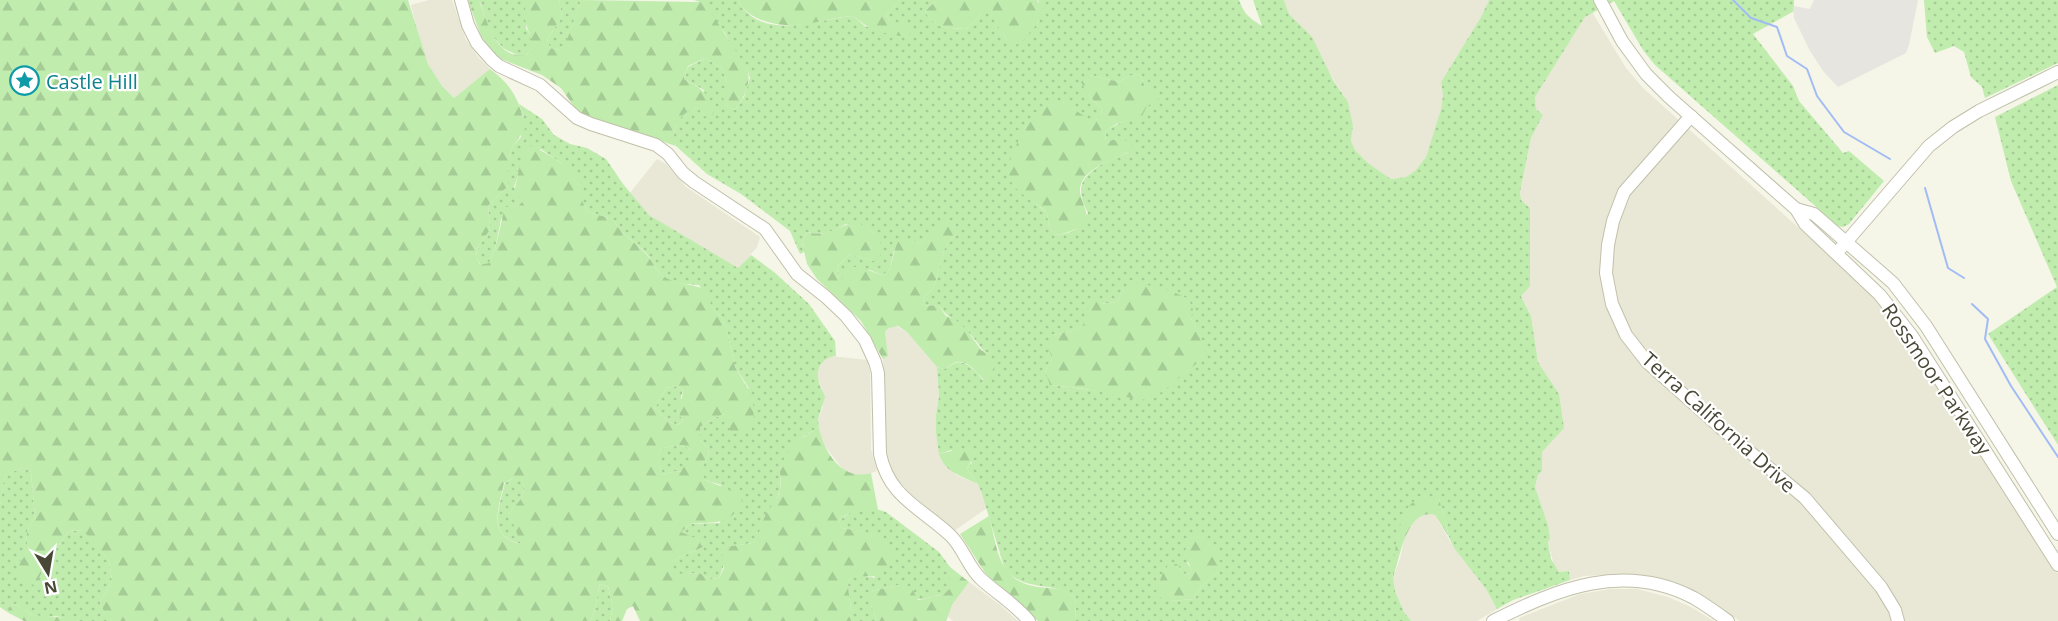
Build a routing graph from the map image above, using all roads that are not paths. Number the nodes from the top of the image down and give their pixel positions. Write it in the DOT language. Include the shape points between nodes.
graph roads {
  1 [pos="461,0"];
  2 [pos="1600,0"];
  3 [pos="2058,72"];
  4 [pos="1691,116"];
  5 [pos="1796,209"];
  6 [pos="1846,243"];
  7 [pos="1836,254"];
  8 [pos="2058,534"];
  9 [pos="2058,565"];
  10 [pos="1029,621"];
  11 [pos="1493,621"];
  12 [pos="1728,621"];
  13 [pos="1898,621"];
  1 -- 10 [label="street" via="477,44 499,66 540,85 577,118 656,145 694,182 765,230 797,274 846,316 865,340 878,372 880,454 892,485 952,537 978,576"];
  2 -- 4 [label="street, Rossmoor Parkway" via="1633,58"];
  3 -- 6 [label="street" via="1979,111 1929,146"];
  4 -- 5 [label="street, Rossmoor Parkway"];
  4 -- 13 [label="street, Terra California Drive" via="1621,199 1608,245 1606,273 1612,304 1626,335 1647,362 1805,498 1881,587"];
  5 -- 6 [label="street, Rossmoor Parkway" via="1814,214"];
  5 -- 7 [label="street, Rossmoor Parkway"];
  6 -- 7 [label="street"];
  6 -- 8 [label="street, Rossmoor Parkway" via="1893,283 1926,326"];
  7 -- 9 [label="street, Rossmoor Parkway" via="1880,295 1912,336"];
  11 -- 12 [label="street" via="1557,592 1615,580 1675,590"];
}
